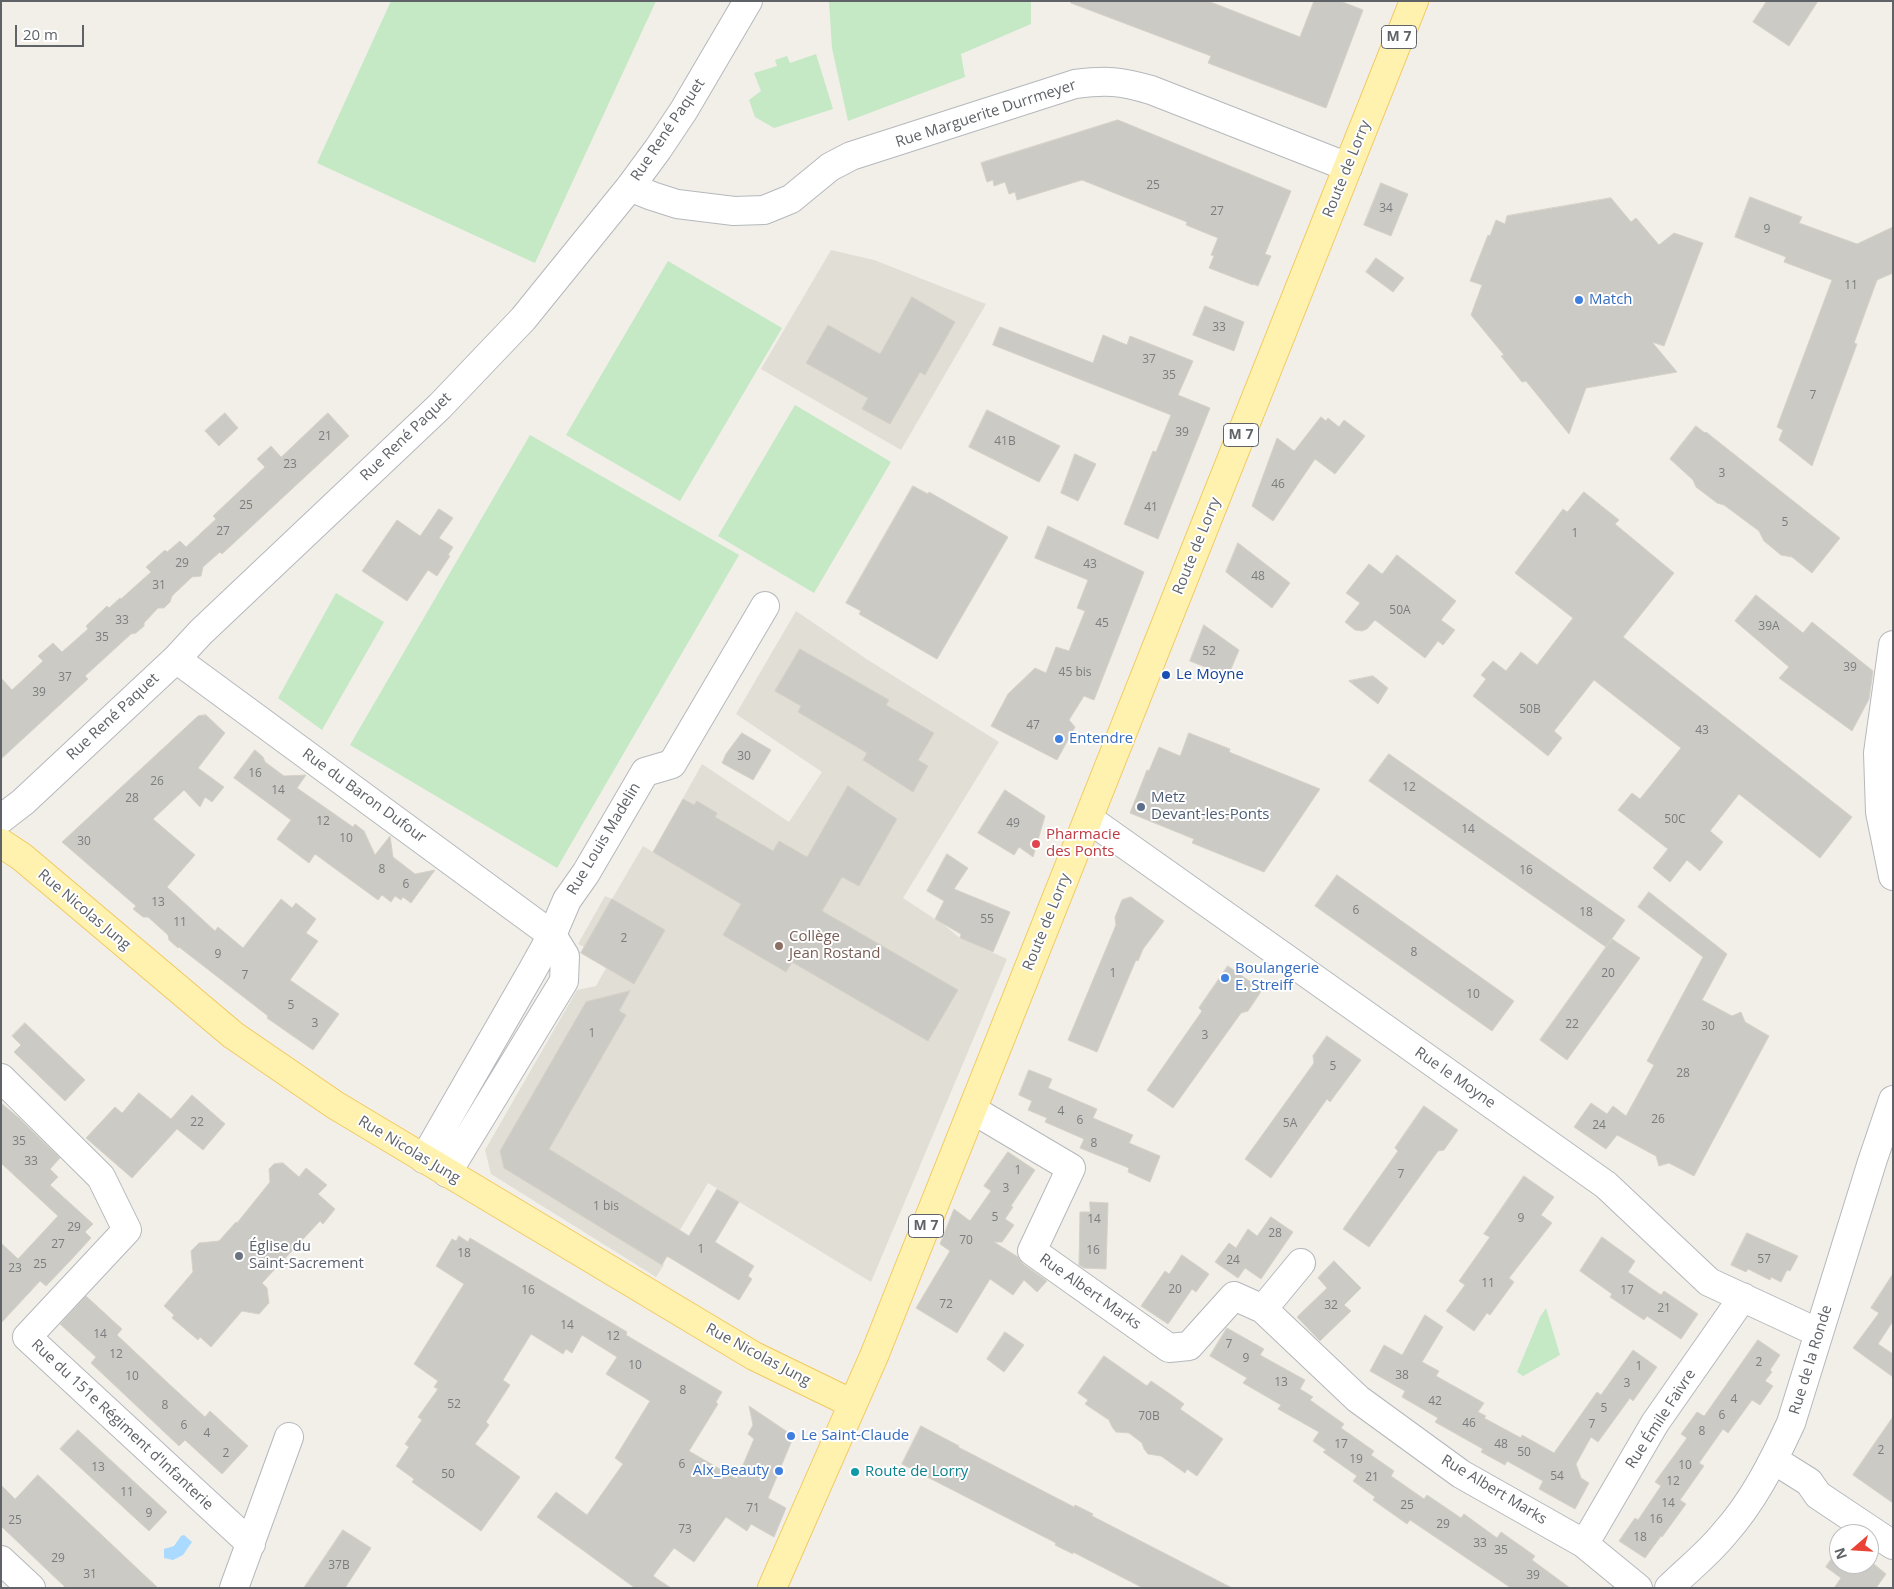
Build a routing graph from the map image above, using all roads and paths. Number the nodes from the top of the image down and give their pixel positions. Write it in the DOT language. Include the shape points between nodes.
graph roads {
  1 [pos="748,1"];
  2 [pos="1414,1"];
  3 [pos="1348,167"];
  4 [pos="630,187"];
  5 [pos="765,606"];
  6 [pos="1893,645"];
  7 [pos="176,659"];
  8 [pos="1088,818"];
  9 [pos="1,819"];
  10 [pos="1,843"];
  11 [pos="1893,876"];
  12 [pos="552,934"];
  13 [pos="1,1078"];
  14 [pos="1893,1100"];
  15 [pos="973,1110"];
  16 [pos="424,1159"];
  17 [pos="1882,1167"];
  18 [pos="447,1174"];
  19 [pos="1300,1263"];
  20 [pos="1742,1298"];
  21 [pos="1263,1309"];
  22 [pos="1819,1333"];
  23 [pos="853,1404"];
  24 [pos="289,1437"];
  25 [pos="1774,1460"];
  26 [pos="1583,1542"];
  27 [pos="251,1544"];
  28 [pos="1893,1544"];
  29 [pos="1,1560"];
  30 [pos="31,1588"];
  31 [pos="234,1588"];
  32 [pos="772,1588"];
  33 [pos="1638,1588"];
  34 [pos="1669,1588"];
  1 -- 4 [label="street, Rue René Paquet" via="684,110"];
  2 -- 3 [label="main road, Route de Lorry / M 7"];
  3 -- 4 [label="street, Rue Marguerite Durrmeyer" via="1151,90 1103,80 1075,84 851,156 830,167 791,198 764,210 734,212 678,204"];
  3 -- 8 [label="main road, Route de Lorry / M 7"];
  4 -- 7 [label="street, Rue René Paquet" via="523,319 447,398"];
  5 -- 12 [label="street, Rue Louis Madelin" via="672,764 645,772 568,900"];
  6 -- 11 [label="street" via="1878,753 1880,812"];
  7 -- 9 [label="street, Rue René Paquet"];
  7 -- 12 [label="street, Rue du Baron Dufour"];
  8 -- 15 [label="main road, Route de Lorry / M 7"];
  8 -- 20 [label="street, Rue le Moyne" via="1606,1185 1709,1282"];
  10 -- 16 [label="main road, Rue Nicolas Jung" via="22,857 233,1034 335,1105"];
  12 -- 16 [label="street, Rue Louis Madelin"];
  12 -- 18 [label="street" via="565,956 564,981"];
  13 -- 27 [label="street, Rue du 151e Régiment d'Infanterie" via="101,1176 128,1230 27,1337"];
  14 -- 17 [label="street, Rue de la Ronde"];
  15 -- 21 [label="street, Rue Albert Marks" via="1071,1168 1032,1251 1168,1348 1190,1346 1234,1296"];
  15 -- 23 [label="main road, Route de Lorry / M 7"];
  16 -- 18 [label="main road, Rue Nicolas Jung"];
  17 -- 22 [label="street, Rue de la Ronde"];
  18 -- 23 [label="main road, Rue Nicolas Jung" via="754,1356"];
  19 -- 21 [label="street"];
  20 -- 22 [label="street, Rue le Moyne"];
  20 -- 26 [label="street, Rue Émile Faivre" via="1655,1423"];
  21 -- 26 [label="street, Rue Albert Marks" via="1358,1399 1460,1474"];
  22 -- 25 [label="street, Rue de la Ronde" via="1791,1423"];
  23 -- 32 [label="main road, Route de Lorry / M 7"];
  24 -- 27 [label="street"];
  25 -- 28 [label="street" via="1809,1482 1818,1495"];
  25 -- 34 [label="street, Rue de la Ronde" via="1724,1534"];
  26 -- 33 [label="street, Rue Albert Marks"];
  27 -- 31 [label="street"];
  29 -- 30 [label="street"];
}
